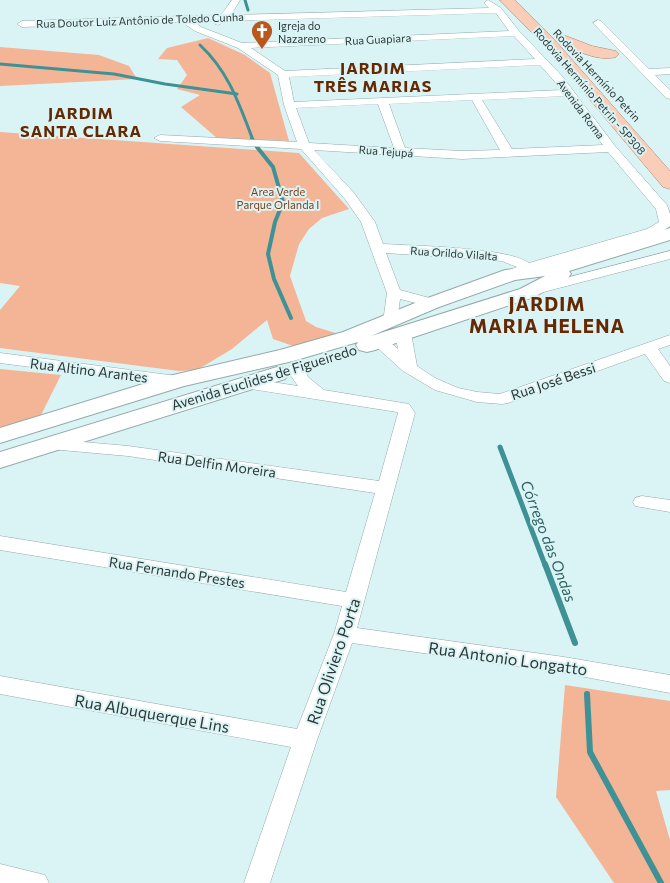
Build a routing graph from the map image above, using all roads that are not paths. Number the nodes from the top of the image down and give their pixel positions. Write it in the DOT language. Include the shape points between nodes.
graph roads {
  1 [pos="236,0"];
  2 [pos="484,0"];
  3 [pos="518,0"];
  4 [pos="502,5"];
  5 [pos="226,16"];
  6 [pos="180,18"];
  7 [pos="203,18"];
  8 [pos="598,23"];
  9 [pos="22,24"];
  10 [pos="194,26"];
  11 [pos="516,33"];
  12 [pos="208,34"];
  13 [pos="566,41"];
  14 [pos="241,46"];
  15 [pos="628,53"];
  16 [pos="611,54"];
  17 [pos="542,62"];
  18 [pos="670,71"];
  19 [pos="646,72"];
  20 [pos="282,74"];
  21 [pos="570,93"];
  22 [pos="670,96"];
  23 [pos="475,97"];
  24 [pos="382,101"];
  25 [pos="290,105"];
  26 [pos="160,138"];
  27 [pos="304,146"];
  28 [pos="611,148"];
  29 [pos="402,152"];
  30 [pos="508,154"];
  31 [pos="670,183"];
  32 [pos="666,230"];
  33 [pos="378,248"];
  34 [pos="670,255"];
  35 [pos="573,264"];
  36 [pos="512,274"];
  37 [pos="394,293"];
  38 [pos="527,293"];
  39 [pos="432,303"];
  40 [pos="404,327"];
  41 [pos="670,340"];
  42 [pos="379,342"];
  43 [pos="648,348"];
  44 [pos="0,358"];
  45 [pos="297,368"];
  46 [pos="409,368"];
  47 [pos="670,378"];
  48 [pos="245,384"];
  49 [pos="183,390"];
  50 [pos="317,393"];
  51 [pos="113,400"];
  52 [pos="0,436"];
  53 [pos="50,444"];
  54 [pos="0,460"];
  55 [pos="384,488"];
  56 [pos="642,502"];
  57 [pos="670,506"];
  58 [pos="0,543"];
  59 [pos="354,601"];
  60 [pos="345,634"];
  61 [pos="670,684"];
  62 [pos="0,685"];
  63 [pos="305,740"];
  64 [pos="0,876"];
  65 [pos="36,883"];
  66 [pos="257,883"];
  1 -- 5 [label="street"];
  2 -- 4 [label="street, Avenida Roma"];
  3 -- 13 [label="main road, Rodovia Hermínio Petrin" via="543,16"];
  4 -- 5 [label="street, Rua Doutor Luiz Antônio de Toledo Cunha"];
  4 -- 11 [label="street, Avenida Roma"];
  4 -- 31 [label="main road, Rodovia Hermínio Petrin - SP308" via="548,41"];
  5 -- 7 [label="street, Rua Doutor Luiz Antônio de Toledo Cunha"];
  5 -- 12 [label="street"];
  6 -- 7 [label="street, Rua Doutor Luiz Antônio de Toledo Cunha"];
  6 -- 9 [label="street, Rua Doutor Luiz Antônio de Toledo Cunha"];
  6 -- 10 [label="street"];
  7 -- 10 [label="street"];
  8 -- 15 [label="street"];
  10 -- 12 [label="street"];
  11 -- 14 [label="street, Rua Guapiara"];
  11 -- 17 [label="street, Avenida Roma"];
  12 -- 14 [label="street"];
  13 -- 16 [label="main road" via="588,50"];
  13 -- 16 [label="main road, Rodovia Hermínio Petrin" via="593,66 594,60"];
  14 -- 20 [label="street"];
  15 -- 16 [label="street"];
  15 -- 19 [label="street"];
  17 -- 20 [label="street"];
  17 -- 21 [label="street, Avenida Roma"];
  18 -- 19 [label="street"];
  19 -- 22 [label="street"];
  20 -- 25 [label="street"];
  21 -- 23 [label="street"];
  21 -- 28 [label="street, Avenida Roma"];
  23 -- 24 [label="street"];
  23 -- 30 [label="street"];
  24 -- 25 [label="street"];
  24 -- 29 [label="street"];
  25 -- 27 [label="street"];
  26 -- 27 [label="street, Rua Tejupá"];
  27 -- 29 [label="street, Rua Tejupá"];
  27 -- 33 [label="street" via="350,196 368,222"];
  28 -- 30 [label="street, Rua Tejupá"];
  28 -- 32 [label="street, Avenida Roma" via="662,208"];
  29 -- 30 [label="street, Rua Tejupá"];
  32 -- 35 [label="street"];
  32 -- 36 [label="street, Avenida Euclides de Figueiredo"];
  33 -- 36 [label="street, Rua Orildo Vilalta" via="504,257 519,262"];
  33 -- 37 [label="street"];
  34 -- 38 [label="street, Avenida Euclides de Figueiredo"];
  35 -- 36 [label="street, Avenida Euclides de Figueiredo"];
  35 -- 38 [label="street, Avenida Euclides de Figueiredo" via="553,280"];
  36 -- 38 [label="street" via="497,288 501,292"];
  36 -- 39 [label="street, Avenida Euclides de Figueiredo"];
  37 -- 39 [label="street"];
  37 -- 40 [label="street" via="391,315"];
  38 -- 40 [label="street, Avenida Euclides de Figueiredo"];
  39 -- 40 [label="street, Avenida Euclides de Figueiredo"];
  39 -- 40 [label="street" via="444,310 442,316"];
  40 -- 42 [label="street, Avenida Euclides de Figueiredo"];
  40 -- 46 [label="street"];
  40 -- 49 [label="street, Avenida Euclides de Figueiredo" via="351,337"];
  41 -- 43 [label="street, Rua José Bessi"];
  42 -- 45 [label="street, Avenida Euclides de Figueiredo"];
  42 -- 46 [label="street, Rua José Bessi" via="391,349"];
  43 -- 46 [label="street, Rua José Bessi" via="502,399 474,398 447,390"];
  43 -- 47 [label="street"];
  44 -- 49 [label="street, Rua Altino Arantes"];
  45 -- 48 [label="street, Avenida Euclides de Figueiredo"];
  45 -- 50 [label="street" via="302,381"];
  48 -- 49 [label="street, Avenida Euclides de Figueiredo"];
  48 -- 50 [label="street"];
  49 -- 51 [label="street, Avenida Euclides de Figueiredo"];
  49 -- 53 [label="street, Avenida Euclides de Figueiredo"];
  50 -- 55 [label="street, Rua Oliviero Porta" via="403,408 407,413"];
  51 -- 52 [label="street, Avenida Euclides de Figueiredo"];
  51 -- 53 [label="street" via="29,436 33,442"];
  53 -- 54 [label="street, Avenida Euclides de Figueiredo"];
  53 -- 55 [label="street, Rua Delfin Moreira" via="128,451"];
  55 -- 59 [label="street, Rua Oliviero Porta"];
  56 -- 57 [label="street"];
  58 -- 59 [label="street, Rua Fernando Prestes"];
  59 -- 60 [label="street, Rua Oliviero Porta"];
  60 -- 61 [label="street, Rua Antonio Longatto" via="564,665"];
  60 -- 63 [label="street, Rua Oliviero Porta"];
  62 -- 63 [label="street, Rua Albuquerque Lins"];
  63 -- 66 [label="street, Rua Oliviero Porta"];
  64 -- 65 [label="street"];
}
